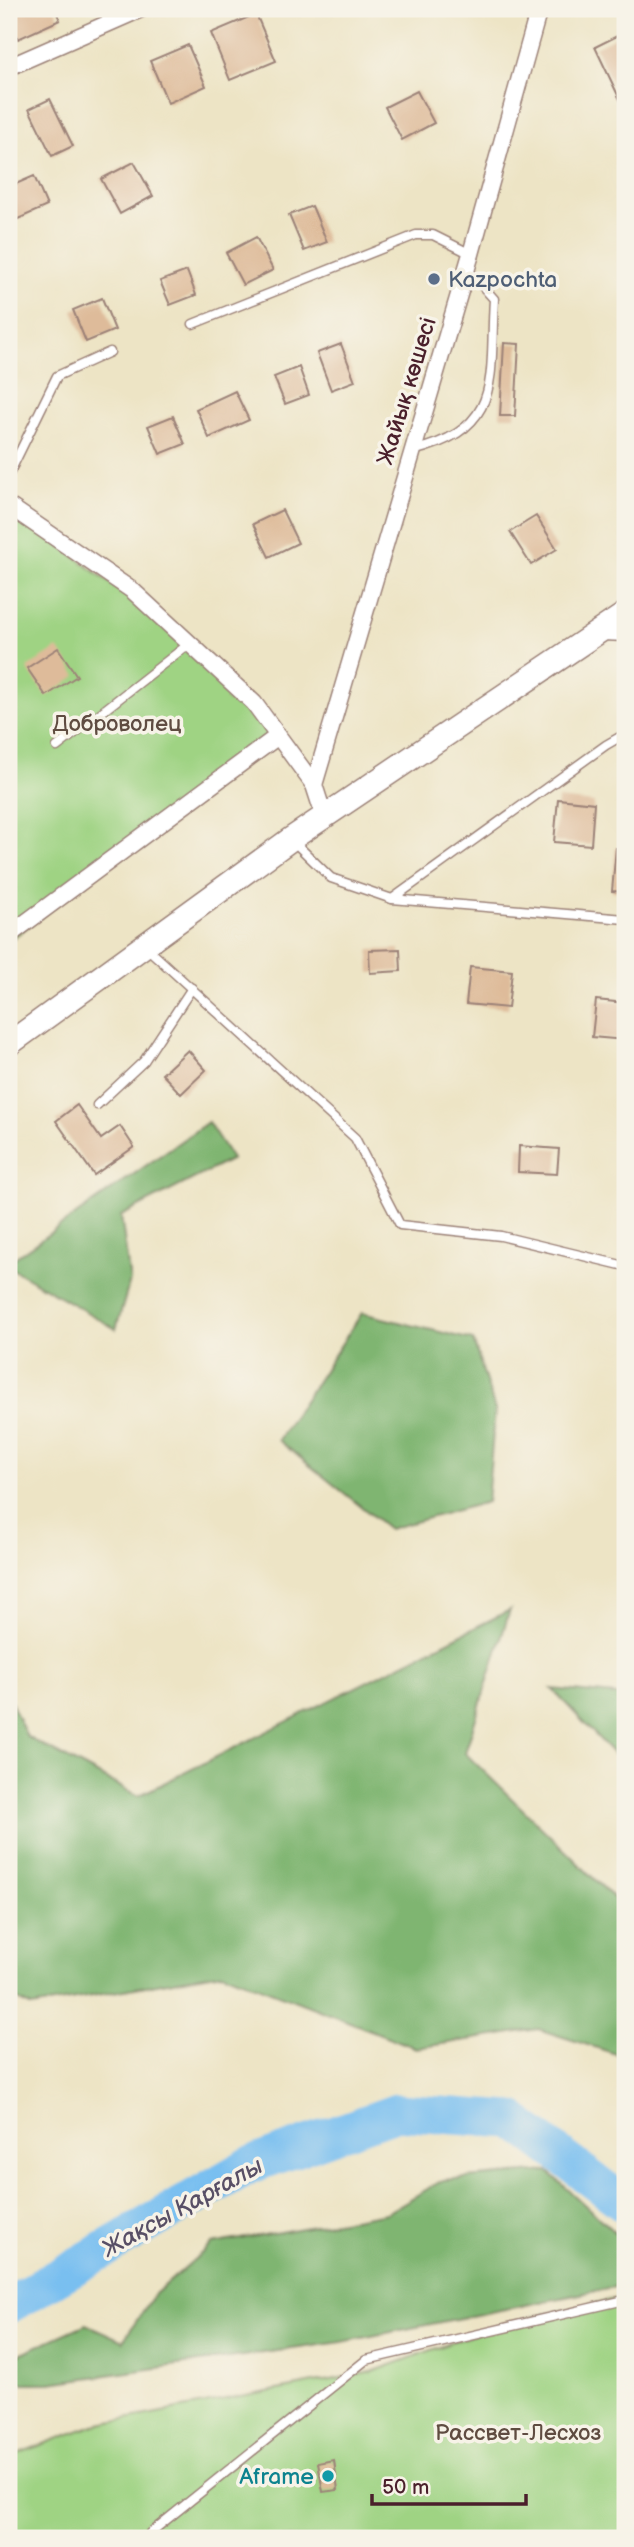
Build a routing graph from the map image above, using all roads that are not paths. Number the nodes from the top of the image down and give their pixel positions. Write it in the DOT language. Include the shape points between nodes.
graph roads {
  1 [pos="141,9"];
  2 [pos="539,9"];
  3 [pos="9,67"];
  4 [pos="469,262"];
  5 [pos="193,324"];
  6 [pos="110,352"];
  7 [pos="412,451"];
  8 [pos="9,474"];
  9 [pos="9,506"];
  10 [pos="625,614"];
  11 [pos="593,636"];
  12 [pos="625,637"];
  13 [pos="190,643"];
  14 [pos="625,734"];
  15 [pos="278,736"];
  16 [pos="57,747"];
  17 [pos="314,785"];
  18 [pos="324,816"];
  19 [pos="291,839"];
  20 [pos="393,899"];
  21 [pos="625,919"];
  22 [pos="9,935"];
  23 [pos="145,946"];
  24 [pos="192,988"];
  25 [pos="9,1044"];
  26 [pos="97,1105"];
  27 [pos="625,1266"];
  28 [pos="625,2300"];
  29 [pos="148,2538"];
  1 -- 3 [label="street"];
  2 -- 4 [label="street, Жайық көшесі"];
  4 -- 5 [label="lane" via="433,235 415,235"];
  4 -- 7 [label="street, Жайық көшесі"];
  4 -- 7 [label="lane" via="494,299 487,400 470,425 441,444"];
  6 -- 8 [label="lane" via="57,376"];
  7 -- 17 [label="street, Жайық көшесі"];
  9 -- 13 [label="street" via="134,591"];
  10 -- 11 [label="main road"];
  11 -- 12 [label="lane"];
  11 -- 18 [label="main road"];
  13 -- 15 [label="street" via="254,703"];
  13 -- 16 [label="lane"];
  14 -- 20 [label="lane"];
  15 -- 17 [label="street"];
  15 -- 22 [label="street"];
  17 -- 18 [label="street"];
  18 -- 19 [label="main road"];
  19 -- 20 [label="lane" via="331,878"];
  19 -- 23 [label="main road"];
  20 -- 21 [label="lane"];
  23 -- 24 [label="lane"];
  23 -- 25 [label="main road"];
  24 -- 26 [label="lane" via="145,1061"];
  24 -- 27 [label="lane" via="355,1138 400,1225 501,1236"];
  28 -- 29 [label="lane" via="366,2360"];
}
